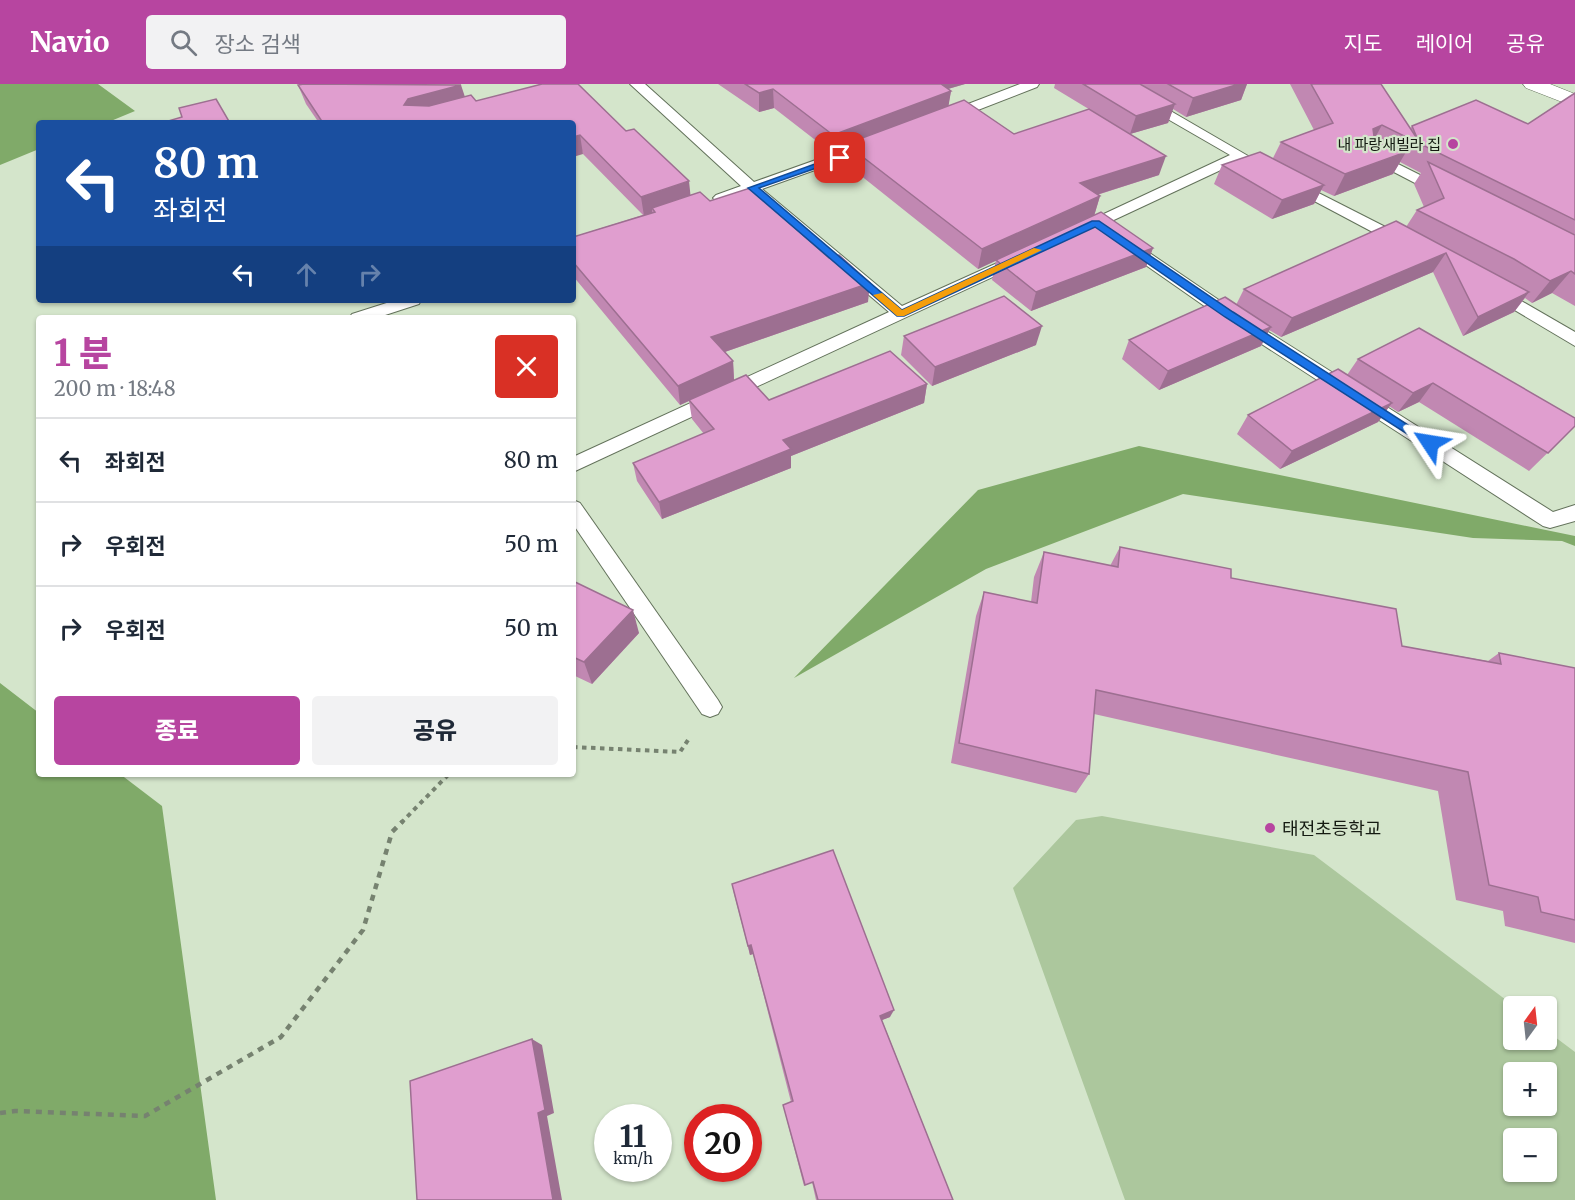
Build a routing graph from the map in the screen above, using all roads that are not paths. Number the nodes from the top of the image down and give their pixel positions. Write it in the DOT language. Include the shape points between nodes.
graph roads {
  1 [pos="637,84"];
  2 [pos="1032,84"];
  3 [pos="1114,84"];
  4 [pos="1533,84"];
  5 [pos="1575,101"];
  6 [pos="938,120"];
  7 [pos="883,141"];
  8 [pos="1369,153"];
  9 [pos="1240,156"];
  10 [pos="1261,167"];
  11 [pos="1282,178"];
  12 [pos="752,188"];
  13 [pos="1462,201"];
  14 [pos="708,202"];
  15 [pos="1096,223"];
  16 [pos="1063,238"];
  17 [pos="1417,249"];
  18 [pos="1031,253"];
  19 [pos="1480,282"];
  20 [pos="404,303"];
  21 [pos="901,314"];
  22 [pos="367,315"];
  23 [pos="1575,340"];
  24 [pos="576,464"];
  25 [pos="576,512"];
  26 [pos="1575,513"];
  27 [pos="710,706"];
  1 -- 12 [label="lane"];
  2 -- 6 [label="lane"];
  3 -- 9 [label="lane"];
  4 -- 5 [label="street"];
  7 -- 12 [label="lane"];
  8 -- 13 [label="lane"];
  9 -- 10 [label="lane"];
  9 -- 15 [label="lane"];
  11 -- 17 [label="lane"];
  12 -- 14 [label="lane"];
  12 -- 21 [label="lane"];
  15 -- 16 [label="lane"];
  15 -- 26 [label="lane" via="1229,315 1550,520"];
  18 -- 21 [label="lane"];
  19 -- 23 [label="lane"];
  20 -- 22 [label="lane"];
  21 -- 24 [label="lane"];
  25 -- 27 [label="lane"];
}
